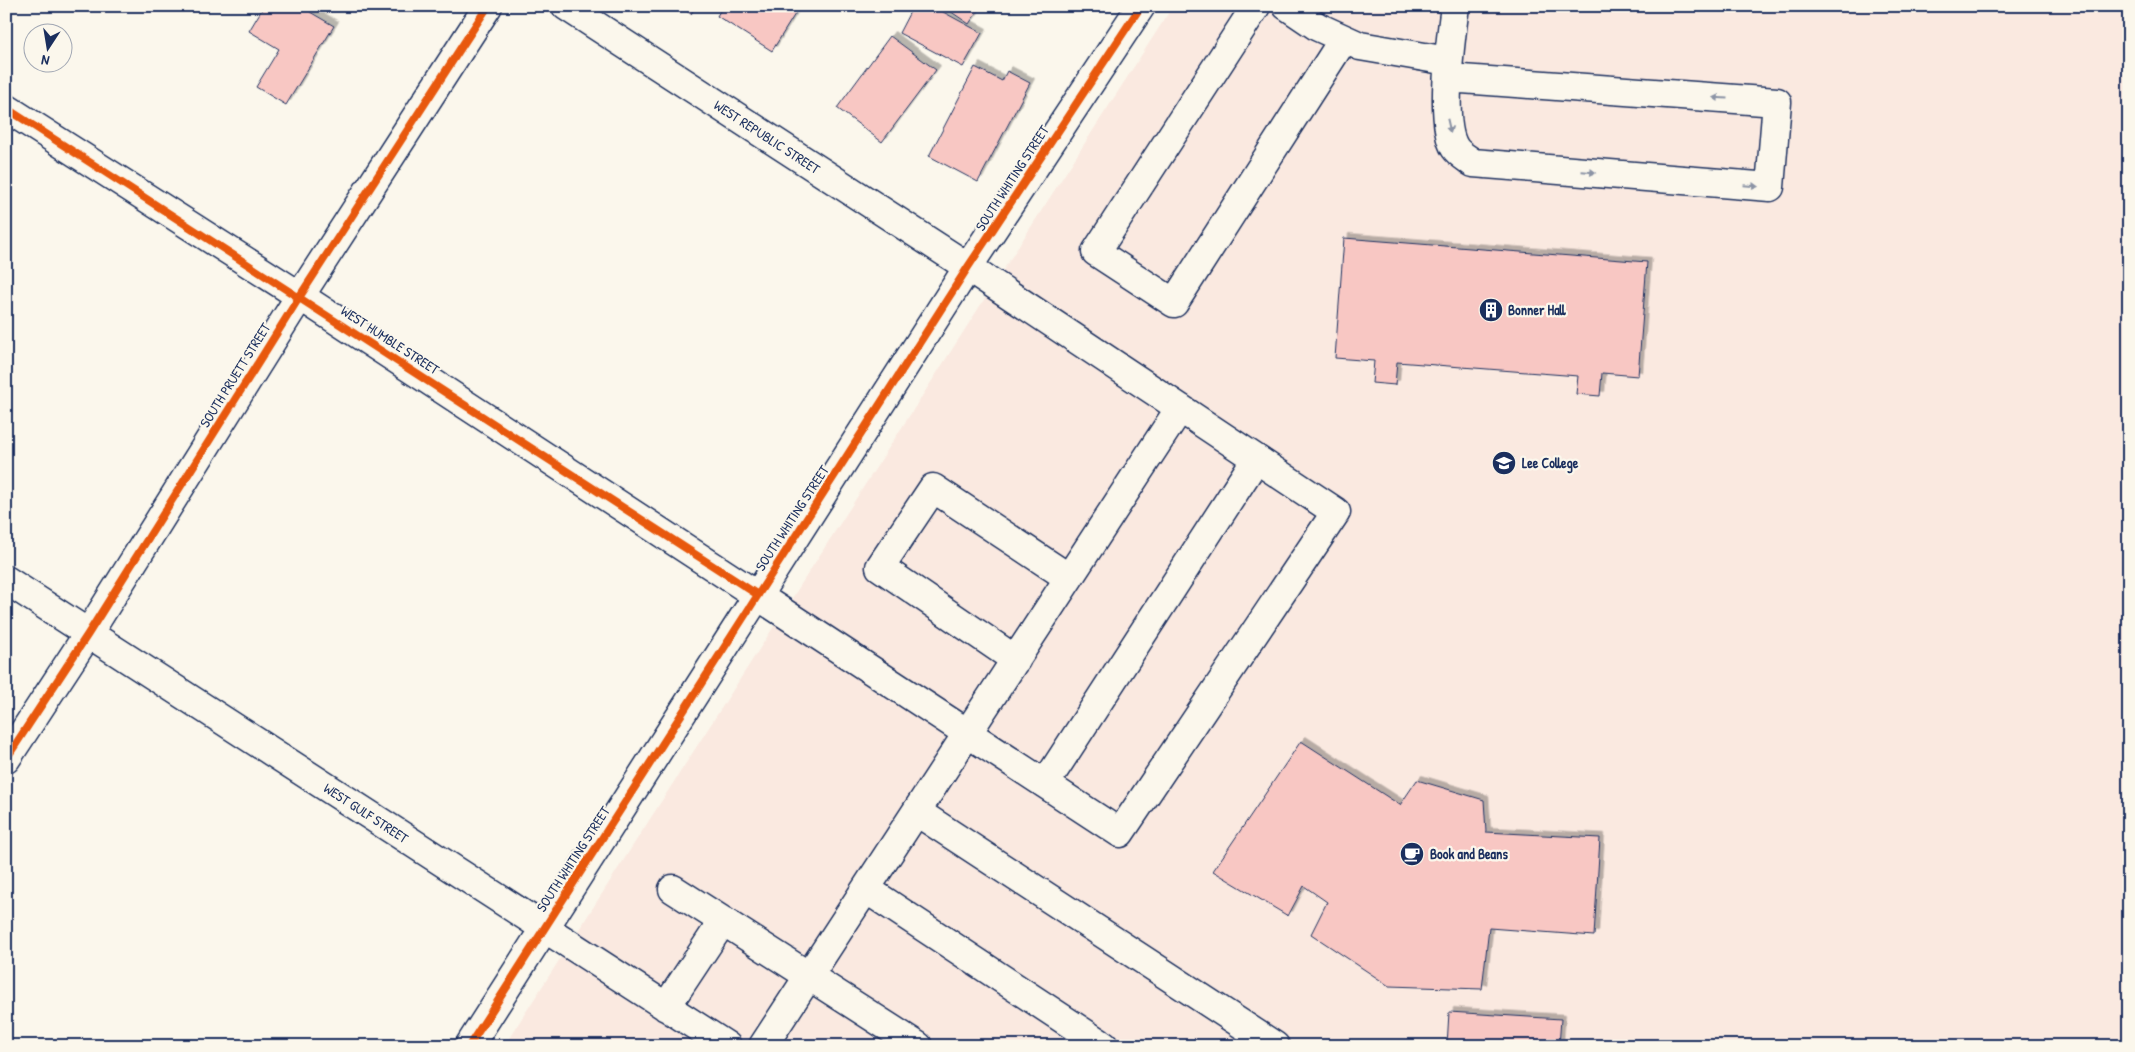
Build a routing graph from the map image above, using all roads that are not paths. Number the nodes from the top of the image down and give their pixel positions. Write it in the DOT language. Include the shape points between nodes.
graph roads {
  1 [pos="488,6"];
  2 [pos="566,6"];
  3 [pos="1140,6"];
  4 [pos="1256,6"];
  5 [pos="1287,6"];
  6 [pos="1455,6"];
  7 [pos="1343,40"];
  8 [pos="1448,69"];
  9 [pos="6,108"];
  10 [pos="968,267"];
  11 [pos="300,296"];
  12 [pos="1180,408"];
  13 [pos="1256,460"];
  14 [pos="1069,578"];
  15 [pos="6,580"];
  16 [pos="758,595"];
  17 [pos="88,634"];
  18 [pos="1016,660"];
  19 [pos="968,733"];
  20 [pos="6,759"];
  21 [pos="1045,784"];
  22 [pos="917,812"];
  23 [pos="673,889"];
  24 [pos="866,889"];
  25 [pos="723,921"];
  26 [pos="544,928"];
  27 [pos="809,976"];
  28 [pos="666,1007"];
  29 [pos="469,1046"];
  30 [pos="727,1046"];
  31 [pos="763,1046"];
  32 [pos="918,1046"];
  33 [pos="1104,1046"];
  34 [pos="1275,1046"];
  1 -- 11 [label="street, SOUTH PRUETT STREET"];
  2 -- 10 [label="street, WEST REPUBLIC STREET"];
  3 -- 10 [label="street, SOUTH WHITING STREET"];
  4 -- 7 [label="street" via="1096,252 1174,303"];
  5 -- 7 [label="street"];
  6 -- 8 [label="street"];
  7 -- 8 [label="street"];
  8 -- 8 [label="street, one-way" via="1447,120 1455,148 1473,163 1770,187 1777,102"];
  9 -- 11 [label="street, WEST HUMBLE STREET"];
  10 -- 12 [label="street, WEST REPUBLIC STREET"];
  10 -- 16 [label="street, SOUTH WHITING STREET"];
  11 -- 16 [label="street, WEST HUMBLE STREET"];
  11 -- 17 [label="street, SOUTH PRUETT STREET"];
  12 -- 13 [label="street, WEST REPUBLIC STREET"];
  12 -- 14 [label="street"];
  13 -- 21 [label="street"];
  13 -- 21 [label="street, WEST HUMBLE STREET" via="1336,512 1120,833"];
  14 -- 18 [label="street"];
  14 -- 18 [label="street" via="933,488 880,568"];
  15 -- 17 [label="street, WEST GULF STREET"];
  16 -- 19 [label="street, WEST HUMBLE STREET"];
  16 -- 26 [label="street, SOUTH WHITING STREET"];
  17 -- 20 [label="street, SOUTH PRUETT STREET"];
  17 -- 26 [label="street, WEST GULF STREET"];
  18 -- 19 [label="street"];
  19 -- 21 [label="street, WEST HUMBLE STREET"];
  19 -- 22 [label="street"];
  22 -- 24 [label="street"];
  22 -- 34 [label="street"];
  23 -- 25 [label="street"];
  24 -- 27 [label="street"];
  24 -- 33 [label="street"];
  25 -- 27 [label="street"];
  25 -- 28 [label="street"];
  26 -- 28 [label="street, WEST GULF STREET"];
  26 -- 29 [label="street, SOUTH WHITING STREET"];
  27 -- 31 [label="street"];
  27 -- 32 [label="street"];
  28 -- 30 [label="street, WEST GULF STREET"];
}
